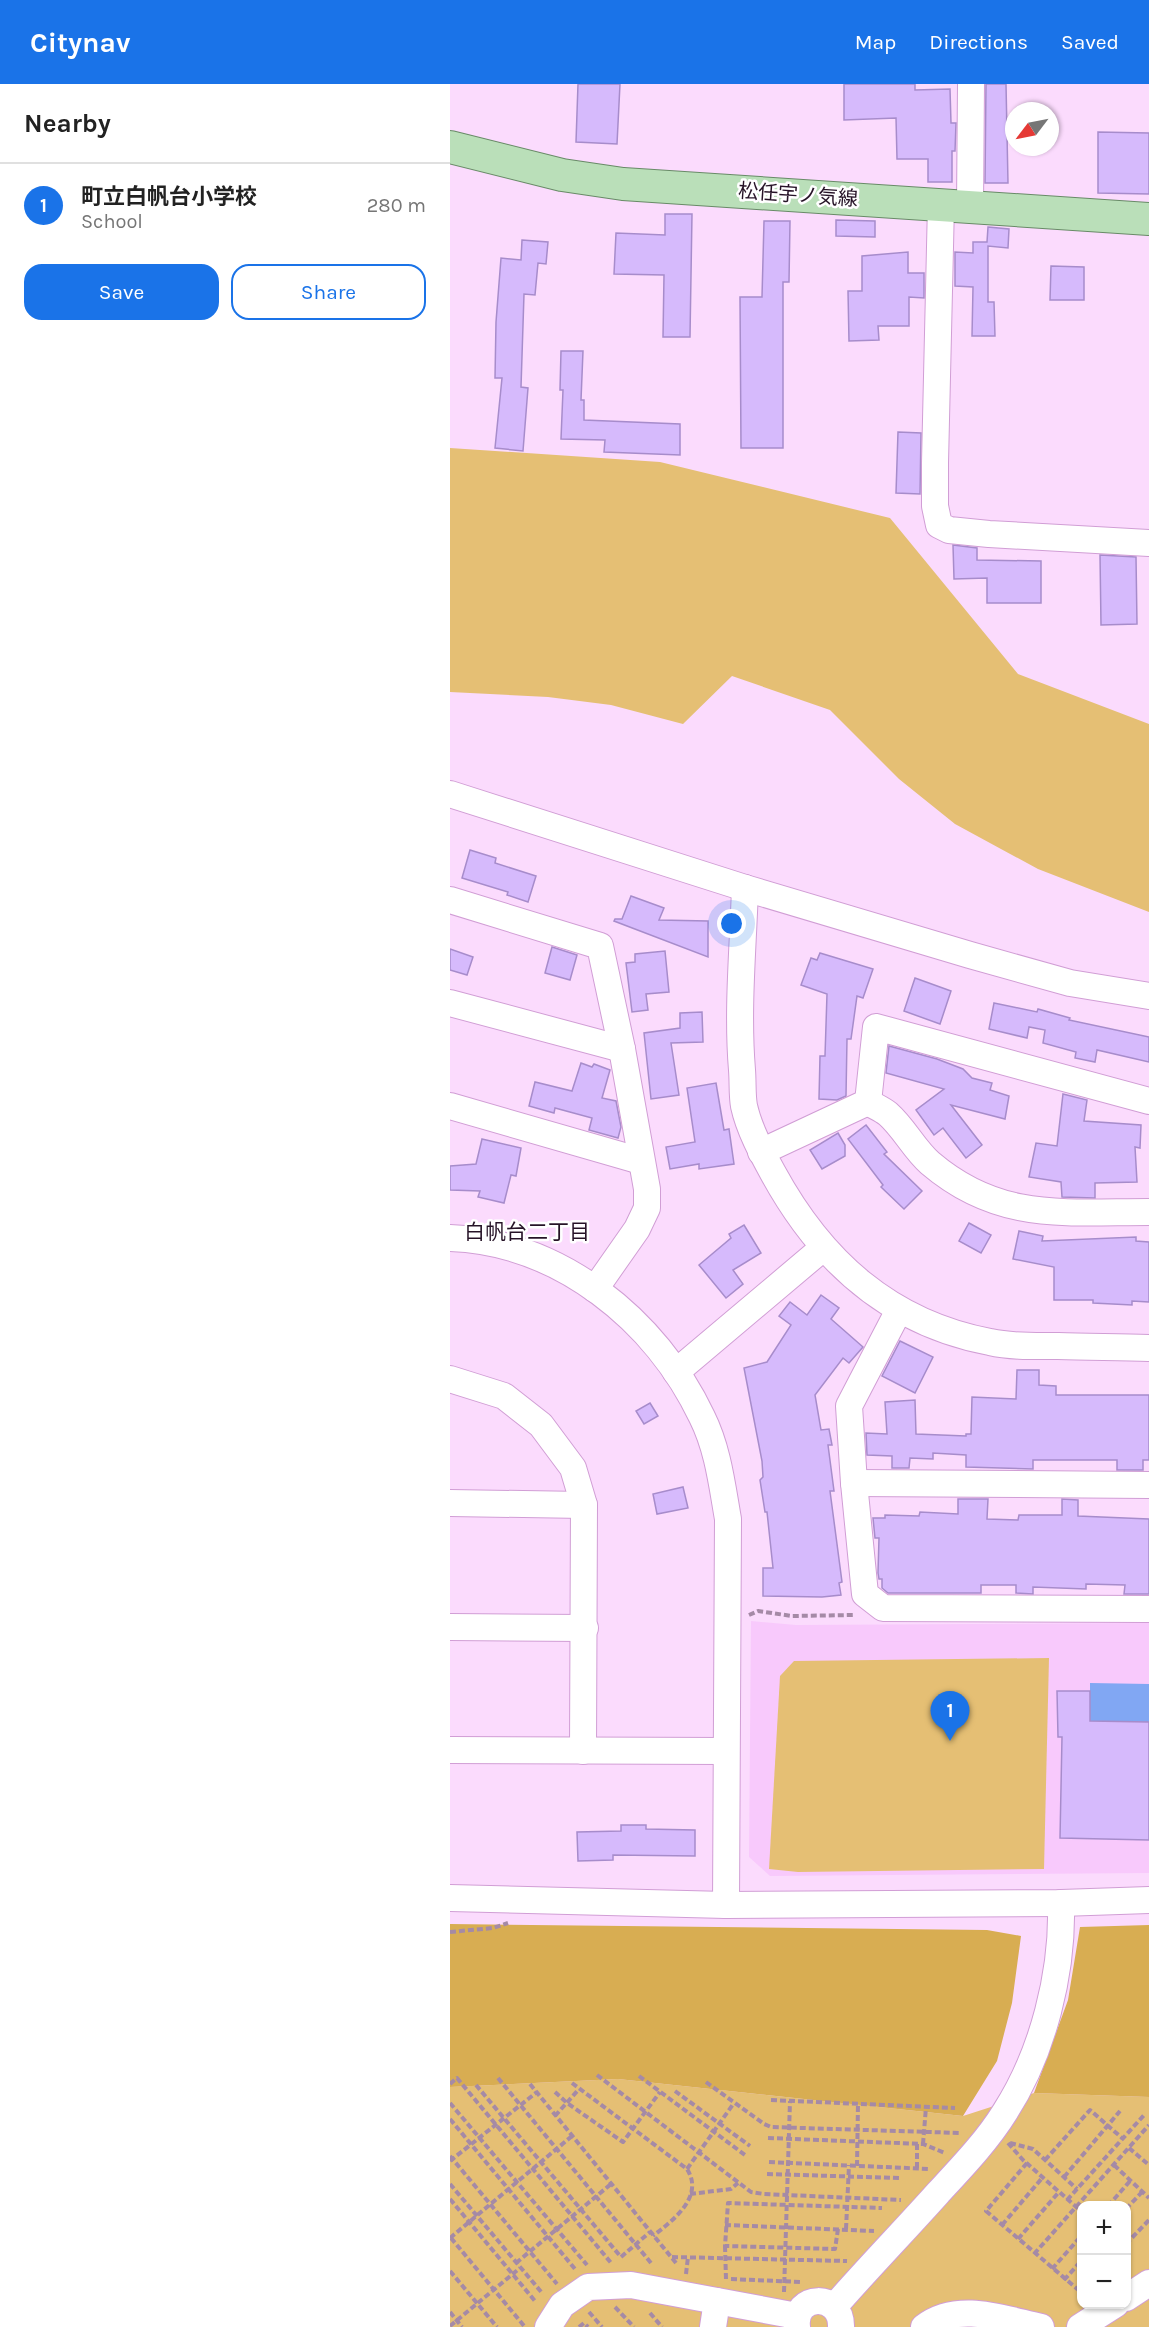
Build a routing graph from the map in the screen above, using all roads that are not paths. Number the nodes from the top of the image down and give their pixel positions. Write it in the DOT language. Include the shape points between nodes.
graph roads {
  1 [pos="971,84"];
  2 [pos="450,147"];
  3 [pos="955,205"];
  4 [pos="1149,219"];
  5 [pos="1149,543"];
  6 [pos="450,794"];
  7 [pos="745,888"];
  8 [pos="450,900"];
  9 [pos="1149,996"];
  10 [pos="450,1003"];
  11 [pos="622,1048"];
  12 [pos="1149,1101"];
  13 [pos="868,1102"];
  14 [pos="450,1106"];
  15 [pos="761,1152"];
  16 [pos="641,1161"];
  17 [pos="1149,1212"];
  18 [pos="450,1238"];
  19 [pos="823,1248"];
  20 [pos="595,1289"];
  21 [pos="899,1310"];
  22 [pos="1149,1348"];
  23 [pos="676,1372"];
  24 [pos="450,1379"];
  25 [pos="854,1483"];
  26 [pos="1149,1485"];
  27 [pos="450,1503"];
  28 [pos="584,1505"];
  29 [pos="1149,1609"];
  30 [pos="450,1627"];
  31 [pos="585,1628"];
  32 [pos="450,1750"];
  33 [pos="583,1751"];
  34 [pos="726,1751"];
  35 [pos="450,1898"];
  36 [pos="1149,1900"];
  37 [pos="1061,1903"];
  38 [pos="726,1905"];
  39 [pos="1149,2283"];
  40 [pos="720,2286"];
  41 [pos="1131,2295"];
  42 [pos="837,2317"];
  43 [pos="797,2321"];
  44 [pos="548,2327"];
  45 [pos="713,2327"];
  46 [pos="924,2327"];
  47 [pos="1041,2327"];
  1 -- 3 [label="street"];
  2 -- 3 [label="main road, 松任宇ノ気線" via="562,175 623,184"];
  3 -- 4 [label="main road, 松任宇ノ気線"];
  3 -- 5 [label="street" via="935,463 939,525 949,530 989,534"];
  6 -- 7 [label="street"];
  7 -- 9 [label="street" via="1070,983"];
  7 -- 15 [label="street" via="740,1039 744,1107"];
  8 -- 11 [label="street" via="600,946"];
  10 -- 11 [label="street"];
  11 -- 16 [label="street"];
  12 -- 13 [label="street" via="876,1027"];
  13 -- 15 [label="street"];
  13 -- 17 [label="street" via="887,1114 929,1162 973,1193 1017,1208 1053,1212"];
  14 -- 16 [label="street"];
  15 -- 19 [label="street" via="792,1208"];
  16 -- 20 [label="street" via="648,1189 646,1208 637,1228"];
  18 -- 20 [label="street" via="506,1247 566,1270"];
  19 -- 21 [label="street" via="835,1262"];
  19 -- 23 [label="street"];
  20 -- 23 [label="street" via="643,1330"];
  21 -- 22 [label="street" via="960,1336 992,1343"];
  21 -- 25 [label="street" via="849,1406"];
  23 -- 34 [label="street" via="703,1418 717,1459 728,1519"];
  24 -- 28 [label="street" via="504,1396 541,1425 573,1468"];
  25 -- 26 [label="street"];
  25 -- 29 [label="street" via="866,1594 884,1608"];
  27 -- 28 [label="street"];
  28 -- 31 [label="street"];
  30 -- 31 [label="street"];
  31 -- 33 [label="street"];
  32 -- 33 [label="street"];
  33 -- 34 [label="street"];
  34 -- 38 [label="street"];
  35 -- 38 [label="street"];
  36 -- 37 [label="street"];
  37 -- 38 [label="street"];
  37 -- 42 [label="street" via="1053,1991 1044,2028 1019,2089 981,2145 950,2168 922,2211 866,2271"];
  39 -- 41 [label="street"];
  40 -- 43 [label="street"];
  40 -- 44 [label="street" via="582,2284 556,2311"];
  40 -- 45 [label="street"];
  42 -- 43 [label="street" via="821,2301 813,2301 801,2309"];
  46 -- 47 [label="street" via="968,2312"];
}
